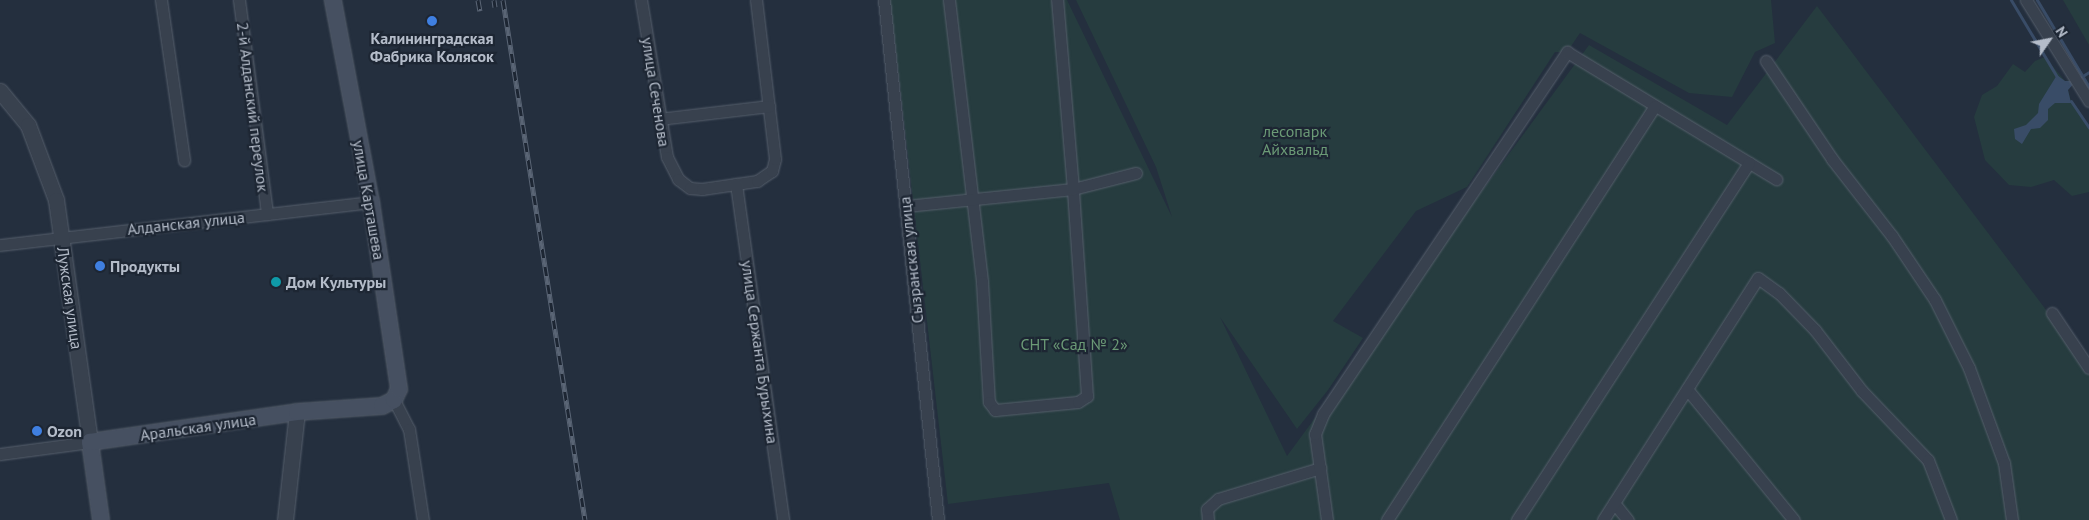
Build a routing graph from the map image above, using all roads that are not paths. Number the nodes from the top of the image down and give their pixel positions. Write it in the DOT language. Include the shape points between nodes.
graph roads {
  1 [pos="162,0"];
  2 [pos="239,0"];
  3 [pos="333,0"];
  4 [pos="641,0"];
  5 [pos="756,0"];
  6 [pos="884,0"];
  7 [pos="949,0"];
  8 [pos="1057,0"];
  9 [pos="2026,0"];
  10 [pos="1766,61"];
  11 [pos="0,90"];
  12 [pos="2089,102"];
  13 [pos="769,106"];
  14 [pos="1655,106"];
  15 [pos="659,119"];
  16 [pos="184,160"];
  17 [pos="1749,163"];
  18 [pos="1136,173"];
  19 [pos="1776,179"];
  20 [pos="736,184"];
  21 [pos="1073,189"];
  22 [pos="971,198"];
  23 [pos="372,202"];
  24 [pos="906,206"];
  25 [pos="267,214"];
  26 [pos="61,237"];
  27 [pos="0,246"];
  28 [pos="2052,313"];
  29 [pos="2089,368"];
  30 [pos="1687,389"];
  31 [pos="394,400"];
  32 [pos="297,412"];
  33 [pos="90,442"];
  34 [pos="0,454"];
  35 [pos="1320,468"];
  36 [pos="1614,503"];
  37 [pos="101,520"];
  38 [pos="285,520"];
  39 [pos="423,520"];
  40 [pos="783,520"];
  41 [pos="938,520"];
  42 [pos="1208,520"];
  43 [pos="1327,520"];
  44 [pos="1386,520"];
  45 [pos="1517,520"];
  46 [pos="1603,520"];
  47 [pos="1628,520"];
  48 [pos="1794,520"];
  49 [pos="1951,520"];
  50 [pos="2012,520"];
  1 -- 16 [label="street"];
  2 -- 25 [label="street, 2-й Алданский переулок"];
  3 -- 23 [label="main road, улица Карташева"];
  4 -- 15 [label="street, улица Сеченова"];
  5 -- 13 [label="street"];
  6 -- 24 [label="street, Сызранская улица"];
  7 -- 22 [label="street"];
  8 -- 21 [label="street"];
  9 -- 12 [label="street"];
  10 -- 50 [label="street" via="1832,159 1892,236 1935,300 1969,368 2004,463"];
  11 -- 26 [label="street, Лужская улица" via="28,125 56,200"];
  13 -- 15 [label="street"];
  13 -- 20 [label="street, улица Сеченова" via="775,159 772,172 757,181"];
  14 -- 17 [label="street"];
  14 -- 35 [label="street" via="1567,52 1323,414 1315,434"];
  14 -- 44 [label="street"];
  15 -- 20 [label="street, улица Сеченова" via="667,157 678,179 690,188"];
  17 -- 19 [label="street"];
  17 -- 45 [label="street"];
  18 -- 21 [label="street"];
  20 -- 40 [label="street, улица Сержанта Бурыхина"];
  21 -- 22 [label="street"];
  21 -- 22 [label="street" via="1087,396 1078,402 1000,410 992,408 989,402 982,282"];
  22 -- 24 [label="street"];
  23 -- 25 [label="street, Алданская улица"];
  23 -- 31 [label="main road, улица Карташева" via="399,389"];
  24 -- 41 [label="street, Сызранская улица"];
  25 -- 26 [label="street, Алданская улица"];
  26 -- 27 [label="street, Алданская улица"];
  26 -- 33 [label="street, Лужская улица"];
  28 -- 29 [label="street"];
  30 -- 36 [label="street"];
  30 -- 48 [label="street"];
  30 -- 49 [label="street" via="1758,278 1779,293 1815,330 1862,391 1928,460"];
  31 -- 32 [label="main road, Аральская улица" via="382,406"];
  31 -- 39 [label="street" via="409,429"];
  32 -- 33 [label="main road, Аральская улица"];
  32 -- 38 [label="street"];
  33 -- 34 [label="street, Аральская улица"];
  33 -- 37 [label="main road, Лужская улица"];
  35 -- 42 [label="street" via="1218,499 1207,509"];
  35 -- 43 [label="street"];
  36 -- 46 [label="street"];
  36 -- 47 [label="street"];
}
